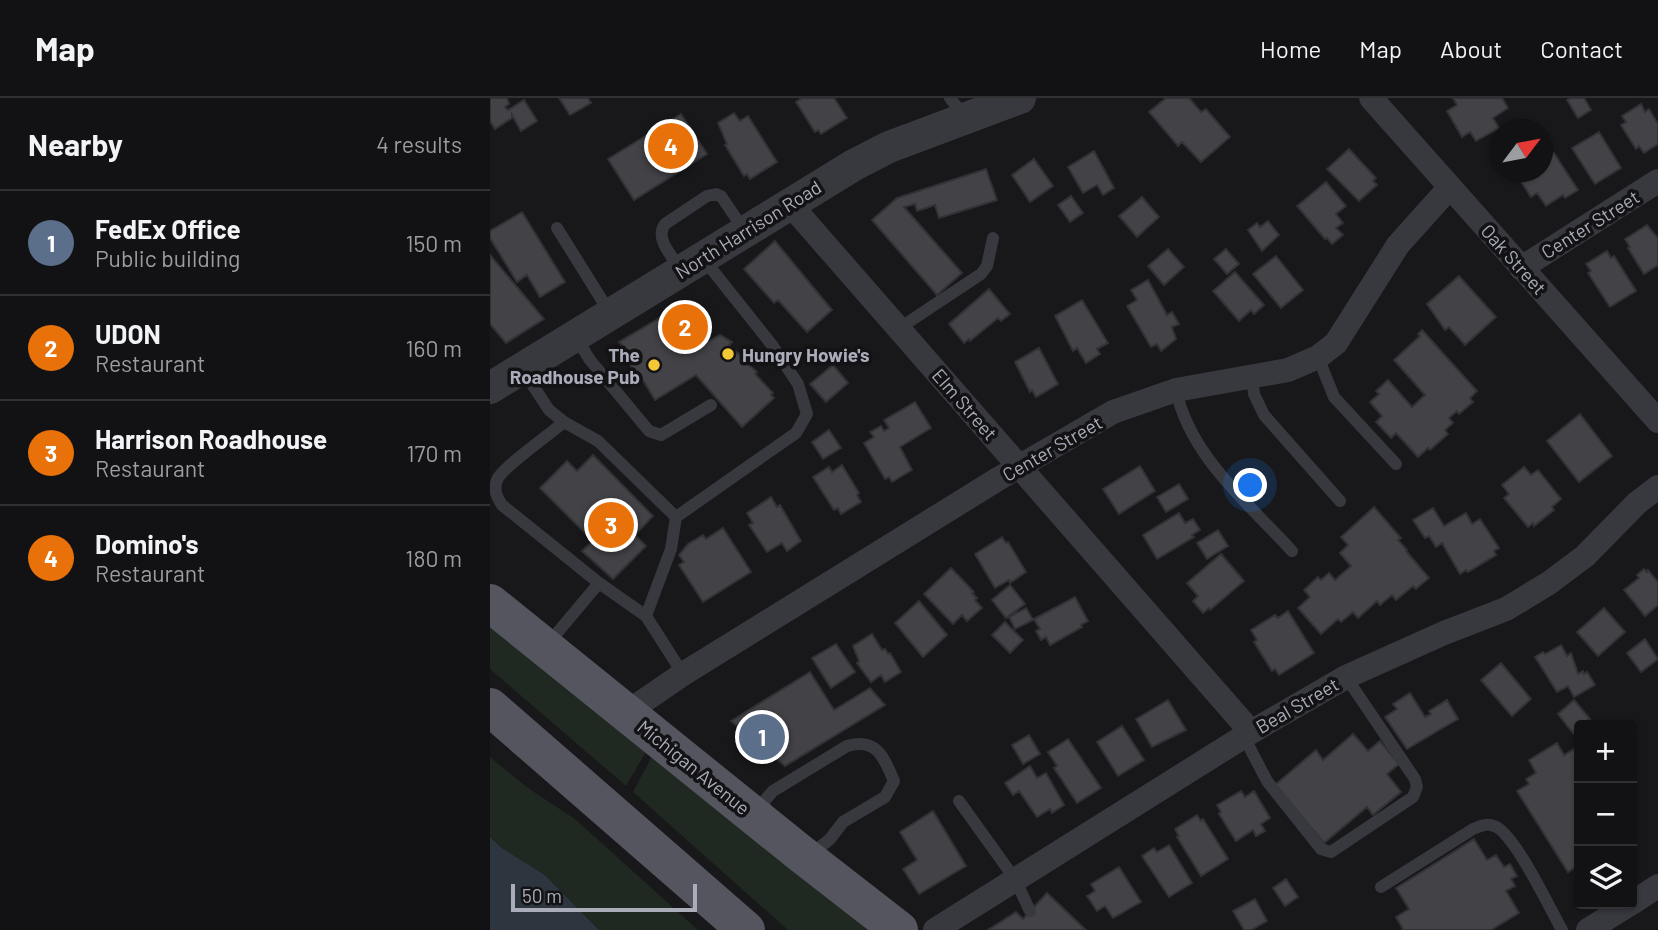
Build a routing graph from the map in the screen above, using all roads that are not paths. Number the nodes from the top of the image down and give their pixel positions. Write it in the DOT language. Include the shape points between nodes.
graph roads {
  1 [pos="1020,98"];
  2 [pos="1371,98"];
  3 [pos="958,109"];
  4 [pos="1658,181"];
  5 [pos="1450,187"];
  6 [pos="789,203"];
  7 [pos="557,228"];
  8 [pos="745,230"];
  9 [pos="993,238"];
  10 [pos="691,263"];
  11 [pos="1521,268"];
  12 [pos="610,314"];
  13 [pos="898,329"];
  14 [pos="575,335"];
  15 [pos="1318,357"];
  16 [pos="522,369"];
  17 [pos="1252,376"];
  18 [pos="490,388"];
  19 [pos="1176,390"];
  20 [pos="711,405"];
  21 [pos="1658,421"];
  22 [pos="564,422"];
  23 [pos="1396,464"];
  24 [pos="1019,467"];
  25 [pos="1658,487"];
  26 [pos="1340,501"];
  27 [pos="676,517"];
  28 [pos="1292,551"];
  29 [pos="599,583"];
  30 [pos="490,603"];
  31 [pos="646,616"];
  32 [pos="544,649"];
  33 [pos="683,674"];
  34 [pos="1346,677"];
  35 [pos="490,707"];
  36 [pos="626,713"];
  37 [pos="1247,735"];
  38 [pos="959,801"];
  39 [pos="766,826"];
  40 [pos="800,853"];
  41 [pos="1015,879"];
  42 [pos="1658,886"];
  43 [pos="1381,887"];
  44 [pos="1637,899"];
  45 [pos="1621,909"];
  46 [pos="1030,911"];
  47 [pos="746,930"];
  48 [pos="899,930"];
  49 [pos="935,930"];
  50 [pos="1562,930"];
  51 [pos="1588,930"];
  1 -- 3 [label="street, North Harrison Road"];
  2 -- 5 [label="street, Oak Street"];
  3 -- 6 [label="street, North Harrison Road"];
  4 -- 11 [label="street, Center Street"];
  5 -- 11 [label="street, Oak Street"];
  5 -- 15 [label="street, Center Street" via="1398,246 1336,343"];
  6 -- 8 [label="street, North Harrison Road"];
  6 -- 13 [label="street, Elm Street"];
  7 -- 12 [label="lane"];
  8 -- 10 [label="street, North Harrison Road"];
  8 -- 10 [label="lane" via="721,196 707,197 661,229 662,240"];
  9 -- 13 [label="lane" via="981,274"];
  10 -- 12 [label="street, North Harrison Road"];
  10 -- 27 [label="lane" via="772,345 798,384 807,414 796,433"];
  11 -- 21 [label="street, Oak Street"];
  12 -- 14 [label="street, North Harrison Road"];
  13 -- 24 [label="street, Elm Street"];
  14 -- 16 [label="street, North Harrison Road"];
  14 -- 20 [label="lane" via="649,431 661,435"];
  15 -- 17 [label="street, Center Street" via="1288,370"];
  15 -- 23 [label="lane" via="1334,397"];
  16 -- 18 [label="street, North Harrison Road"];
  16 -- 22 [label="lane" via="536,393"];
  17 -- 19 [label="street, Center Street"];
  17 -- 26 [label="lane" via="1264,415"];
  19 -- 24 [label="street, Center Street" via="1114,412"];
  19 -- 28 [label="lane" via="1181,413 1212,464"];
  22 -- 27 [label="lane" via="598,441"];
  22 -- 29 [label="lane" via="503,472 496,496"];
  24 -- 33 [label="street, Center Street"];
  24 -- 37 [label="street, Elm Street"];
  25 -- 34 [label="street, Beal Street" via="1549,583 1506,609"];
  27 -- 31 [label="lane" via="671,549"];
  29 -- 31 [label="lane"];
  29 -- 32 [label="lane"];
  30 -- 32 [label="main road, Michigan Avenue"];
  31 -- 33 [label="lane"];
  32 -- 36 [label="main road, Michigan Avenue"];
  33 -- 36 [label="street, Center Street"];
  34 -- 37 [label="street, Beal Street"];
  34 -- 37 [label="lane" via="1417,787 1413,797 1331,852 1321,849 1267,781"];
  35 -- 47 [label="main road"];
  36 -- 39 [label="main road, Michigan Avenue"];
  37 -- 41 [label="street, Beal Street"];
  38 -- 41 [label="lane"];
  39 -- 40 [label="main road, Michigan Avenue"];
  39 -- 40 [label="lane" via="762,812 774,791 847,746 868,744 877,750 894,781 885,797 843,822 819,848"];
  40 -- 48 [label="main road, Michigan Avenue"];
  41 -- 46 [label="lane"];
  41 -- 49 [label="street, Beal Street"];
  42 -- 44 [label="street"];
  43 -- 50 [label="lane" via="1473,829 1494,825 1510,839"];
  45 -- 51 [label="street"];
}
